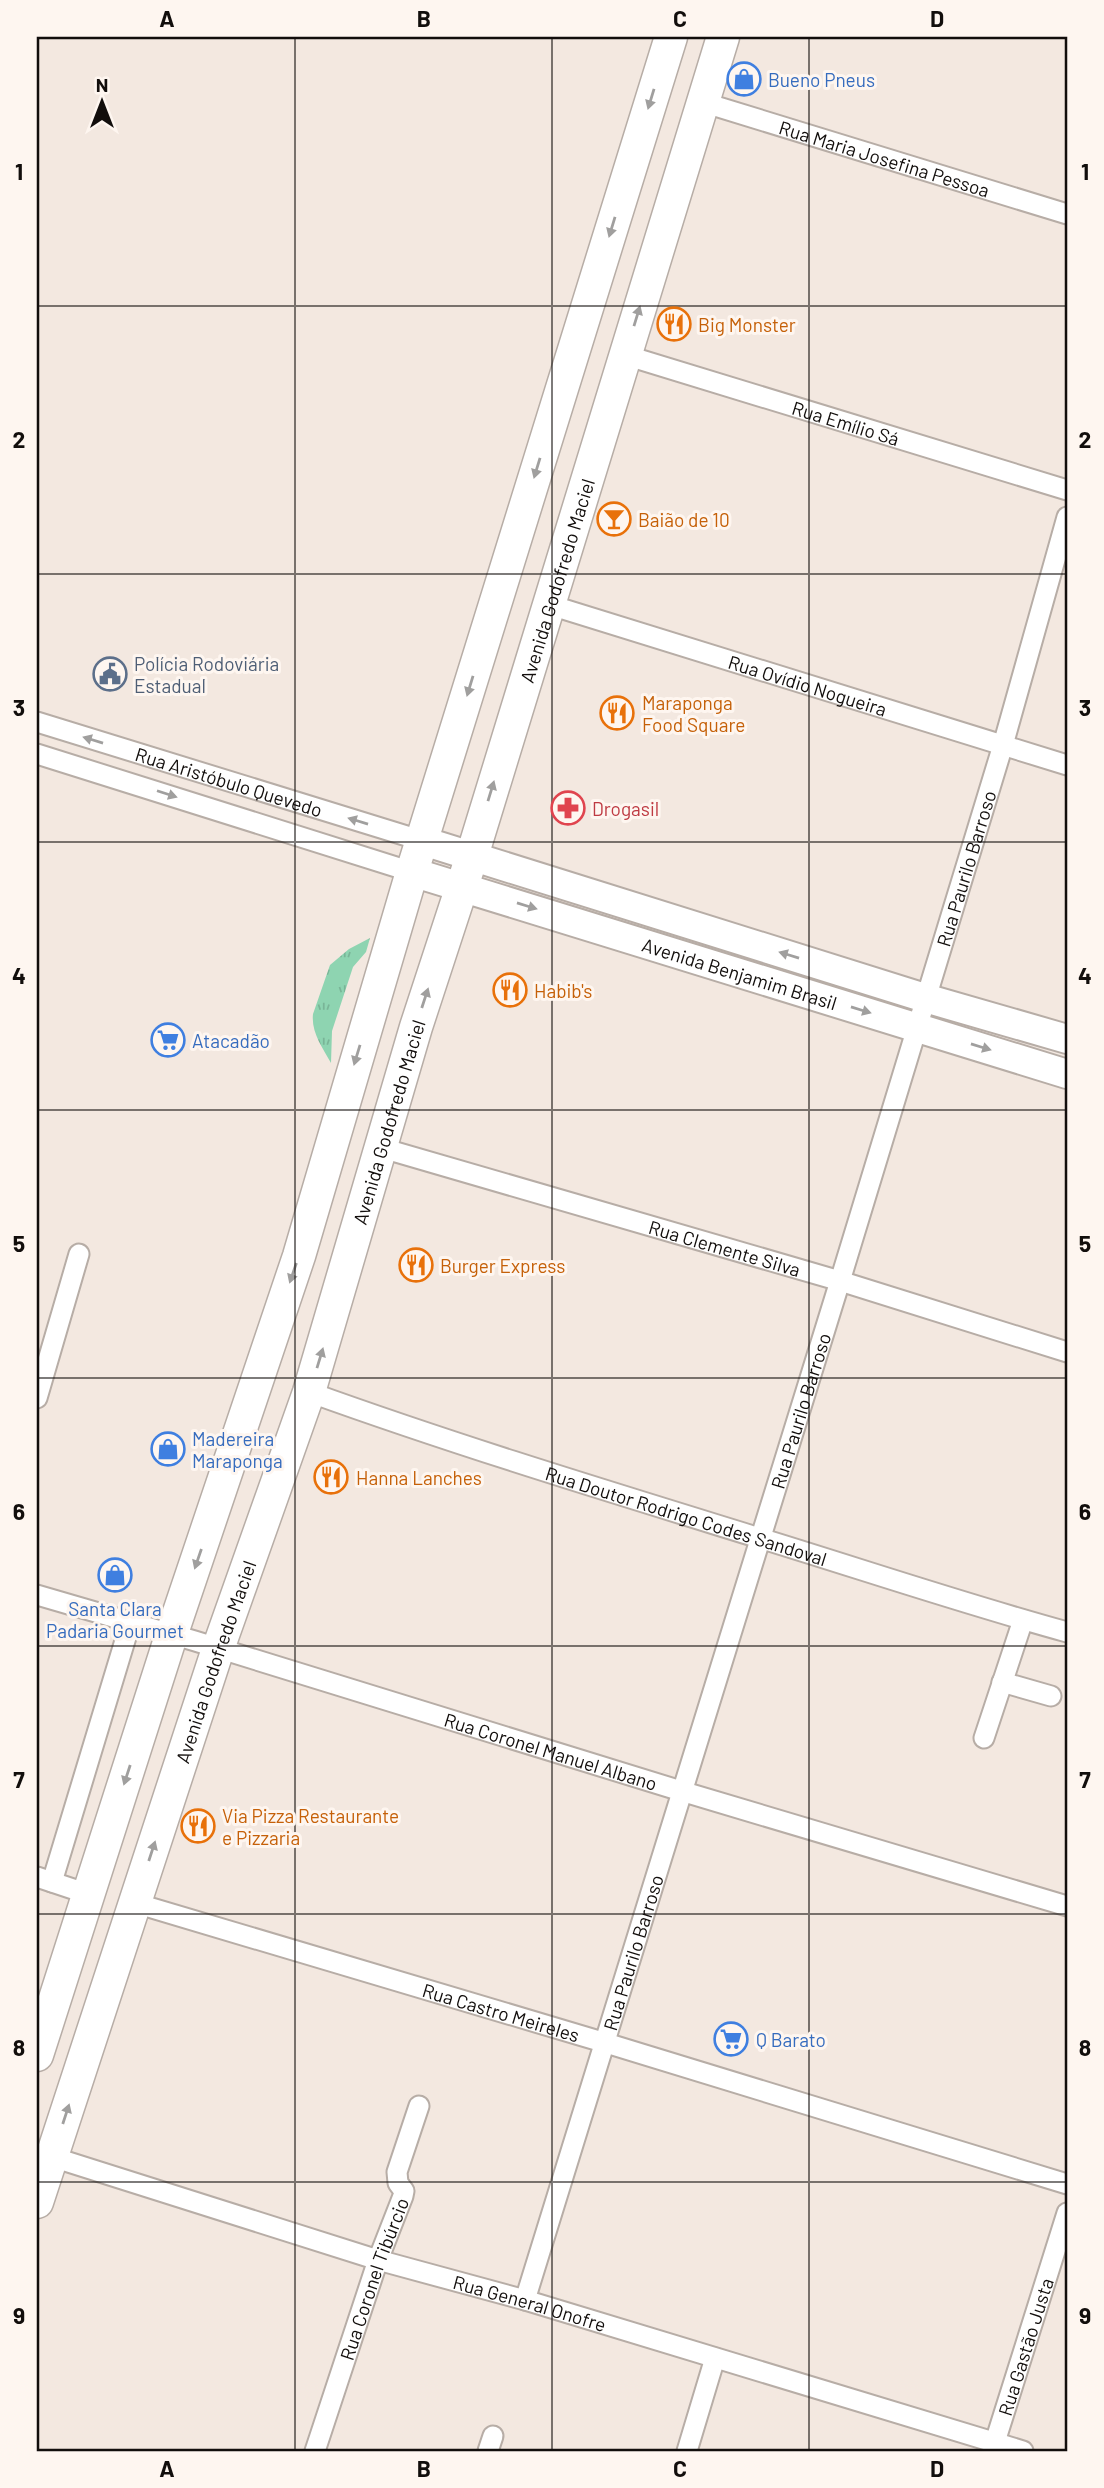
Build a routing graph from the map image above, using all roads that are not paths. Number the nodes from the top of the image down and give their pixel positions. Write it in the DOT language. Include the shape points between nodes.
graph roads {
  1 [pos="671,37"];
  2 [pos="723,37"];
  3 [pos="702,102"];
  4 [pos="1067,214"];
  5 [pos="625,355"];
  6 [pos="552,421"];
  7 [pos="600,435"];
  8 [pos="1067,490"];
  9 [pos="1067,517"];
  10 [pos="517,534"];
  11 [pos="566,547"];
  12 [pos="547,604"];
  13 [pos="37,722"];
  14 [pos="1003,745"];
  15 [pos="37,754"];
  16 [pos="1067,765"];
  17 [pos="423,841"];
  18 [pos="472,856"];
  19 [pos="412,872"];
  20 [pos="461,887"];
  21 [pos="925,998"];
  22 [pos="916,1027"];
  23 [pos="1067,1039"];
  24 [pos="1067,1073"];
  25 [pos="382,1148"];
  26 [pos="79,1254"];
  27 [pos="840,1281"];
  28 [pos="1067,1352"];
  29 [pos="309,1392"];
  30 [pos="37,1398"];
  31 [pos="232,1454"];
  32 [pos="280,1471"];
  33 [pos="216,1507"];
  34 [pos="262,1525"];
  35 [pos="761,1539"];
  36 [pos="37,1595"];
  37 [pos="1023,1620"];
  38 [pos="130,1623"];
  39 [pos="1067,1632"];
  40 [pos="171,1636"];
  41 [pos="218,1649"];
  42 [pos="1002,1682"];
  43 [pos="1051,1696"];
  44 [pos="984,1738"];
  45 [pos="681,1791"];
  46 [pos="44,1880"];
  47 [pos="89,1894"];
  48 [pos="135,1903"];
  49 [pos="1067,1906"];
  50 [pos="606,2043"];
  51 [pos="37,2055"];
  52 [pos="419,2106"];
  53 [pos="44,2154"];
  54 [pos="1067,2184"];
  55 [pos="37,2202"];
  56 [pos="1067,2213"];
  57 [pos="378,2260"];
  58 [pos="526,2300"];
  59 [pos="715,2358"];
  60 [pos="995,2442"];
  61 [pos="315,2451"];
  62 [pos="687,2451"];
  63 [pos="1023,2451"];
  1 -- 6 [label="main road, one-way"];
  2 -- 3 [label="main road, Avenida Godofredo Maciel"];
  3 -- 4 [label="street, Rua Maria Josefina Pessoa"];
  5 -- 3 [label="main road, Avenida Godofredo Maciel, one-way"];
  5 -- 7 [label="main road, Avenida Godofredo Maciel"];
  5 -- 8 [label="street, Rua Emílio Sá"];
  6 -- 7 [label="main road"];
  6 -- 10 [label="main road, one-way"];
  7 -- 11 [label="main road, Avenida Godofredo Maciel"];
  9 -- 14 [label="street, Rua Paurilo Barroso"];
  10 -- 11 [label="main road"];
  10 -- 17 [label="main road, one-way"];
  11 -- 12 [label="main road, Avenida Godofredo Maciel"];
  12 -- 14 [label="street, Rua Ovídio Nogueira"];
  18 -- 12 [label="main road, Avenida Godofredo Maciel, one-way"];
  17 -- 13 [label="street, Rua Aristóbulo Quevedo, one-way"];
  14 -- 16 [label="street, Rua Ovídio Nogueira"];
  14 -- 21 [label="street, Rua Paurilo Barroso"];
  15 -- 19 [label="street, Rua Aristóbulo Quevedo, one-way"];
  17 -- 18 [label="main road, Avenida Benjamim Brasil"];
  17 -- 19 [label="main road"];
  18 -- 20 [label="main road, Avenida Godofredo Maciel"];
  21 -- 18 [label="main road, Avenida Benjamim Brasil, one-way"];
  19 -- 20 [label="main road, Avenida Benjamim Brasil"];
  19 -- 31 [label="main road, one-way" via="299,1256"];
  20 -- 22 [label="main road, Avenida Benjamim Brasil, one-way"];
  25 -- 20 [label="main road, Avenida Godofredo Maciel, one-way"];
  21 -- 22 [label="street, Rua Paurilo Barroso"];
  21 -- 23 [label="main road, Avenida Benjamim Brasil"];
  22 -- 24 [label="main road, Avenida Benjamim Brasil, one-way"];
  22 -- 27 [label="street, Rua Paurilo Barroso"];
  25 -- 27 [label="street, Rua Clemente Silva"];
  29 -- 25 [label="main road, Avenida Godofredo Maciel, one-way"];
  26 -- 30 [label="street"];
  27 -- 28 [label="street, Rua Clemente Silva"];
  27 -- 35 [label="street, Rua Paurilo Barroso"];
  29 -- 32 [label="main road, Avenida Godofredo Maciel"];
  29 -- 35 [label="street, Rua Doutor Rodrigo Codes Sandoval" via="434,1437"];
  31 -- 32 [label="main road"];
  31 -- 33 [label="main road"];
  32 -- 34 [label="main road, Avenida Godofredo Maciel"];
  33 -- 34 [label="main road"];
  33 -- 40 [label="main road, one-way"];
  34 -- 41 [label="main road, Avenida Godofredo Maciel"];
  35 -- 37 [label="street, Rua Doutor Rodrigo Codes Sandoval"];
  35 -- 45 [label="street, Rua Paurilo Barroso"];
  36 -- 38 [label="street, Rua Coronel Manuel Albano"];
  37 -- 39 [label="street, Rua Doutor Rodrigo Codes Sandoval"];
  37 -- 42 [label="street"];
  38 -- 40 [label="street, Rua Coronel Manuel Albano"];
  38 -- 46 [label="street"];
  40 -- 41 [label="street, Rua Coronel Manuel Albano"];
  40 -- 47 [label="main road, one-way"];
  41 -- 45 [label="street, Rua Coronel Manuel Albano"];
  48 -- 41 [label="main road, Avenida Godofredo Maciel, one-way"];
  42 -- 43 [label="street"];
  42 -- 44 [label="street"];
  45 -- 49 [label="street, Rua Coronel Manuel Albano"];
  45 -- 50 [label="street, Rua Paurilo Barroso"];
  46 -- 47 [label="street"];
  47 -- 51 [label="main road"];
  48 -- 50 [label="street, Rua Castro Meireles"];
  53 -- 48 [label="main road, Avenida Godofredo Maciel, one-way"];
  50 -- 54 [label="street, Rua Castro Meireles"];
  50 -- 58 [label="street, Rua Paurilo Barroso"];
  52 -- 57 [label="street, Rua Coronel Tibúrcio" via="397,2172 404,2194"];
  53 -- 55 [label="main road, Avenida Godofredo Maciel"];
  53 -- 57 [label="street, Rua General Onofre"];
  56 -- 60 [label="street, Rua Gastão Justa"];
  57 -- 58 [label="street, Rua General Onofre"];
  57 -- 61 [label="street, Rua Coronel Tibúrcio"];
  58 -- 59 [label="street, Rua General Onofre"];
  59 -- 60 [label="street, Rua General Onofre"];
  59 -- 62 [label="street"];
  60 -- 63 [label="street, Rua General Onofre"];
}
